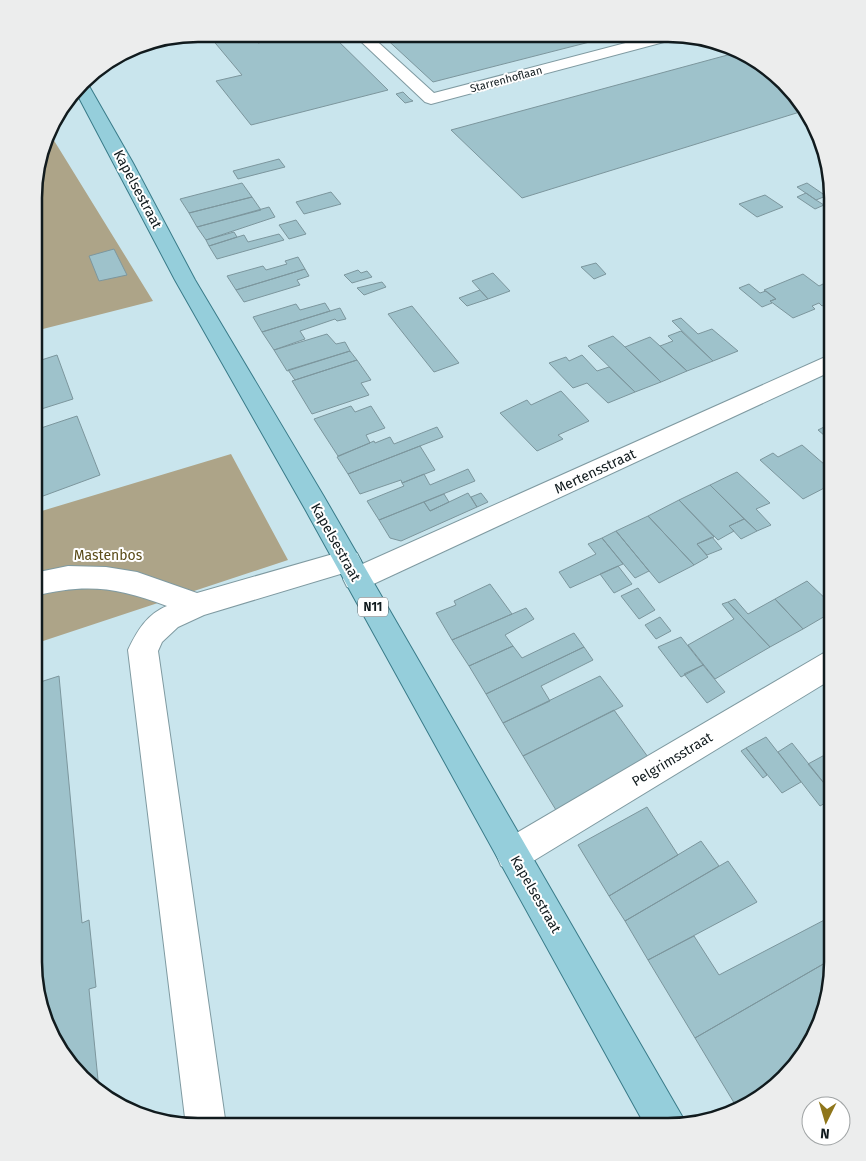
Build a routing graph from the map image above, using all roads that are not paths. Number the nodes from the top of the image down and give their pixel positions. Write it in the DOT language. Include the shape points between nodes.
graph roads {
  1 [pos="369,42"];
  2 [pos="647,42"];
  3 [pos="85,92"];
  4 [pos="824,366"];
  5 [pos="352,570"];
  6 [pos="42,583"];
  7 [pos="198,605"];
  8 [pos="823,668"];
  9 [pos="512,854"];
  10 [pos="205,1118"];
  11 [pos="663,1118"];
  1 -- 2 [label="street, Starrenhoflaan" via="431,99"];
  3 -- 5 [label="main road, Kapelsestraat / N11" via="185,280"];
  4 -- 5 [label="street, Mertensstraat"];
  5 -- 7 [label="street, Mertensstraat"];
  5 -- 9 [label="main road, Kapelsestraat / N11"];
  6 -- 7 [label="street" via="72,577 132,581"];
  7 -- 10 [label="street, Mertensstraat" via="168,618 152,634 143,650"];
  8 -- 9 [label="street, Pelgrimsstraat"];
  9 -- 11 [label="main road, Kapelsestraat / N11"];
}
